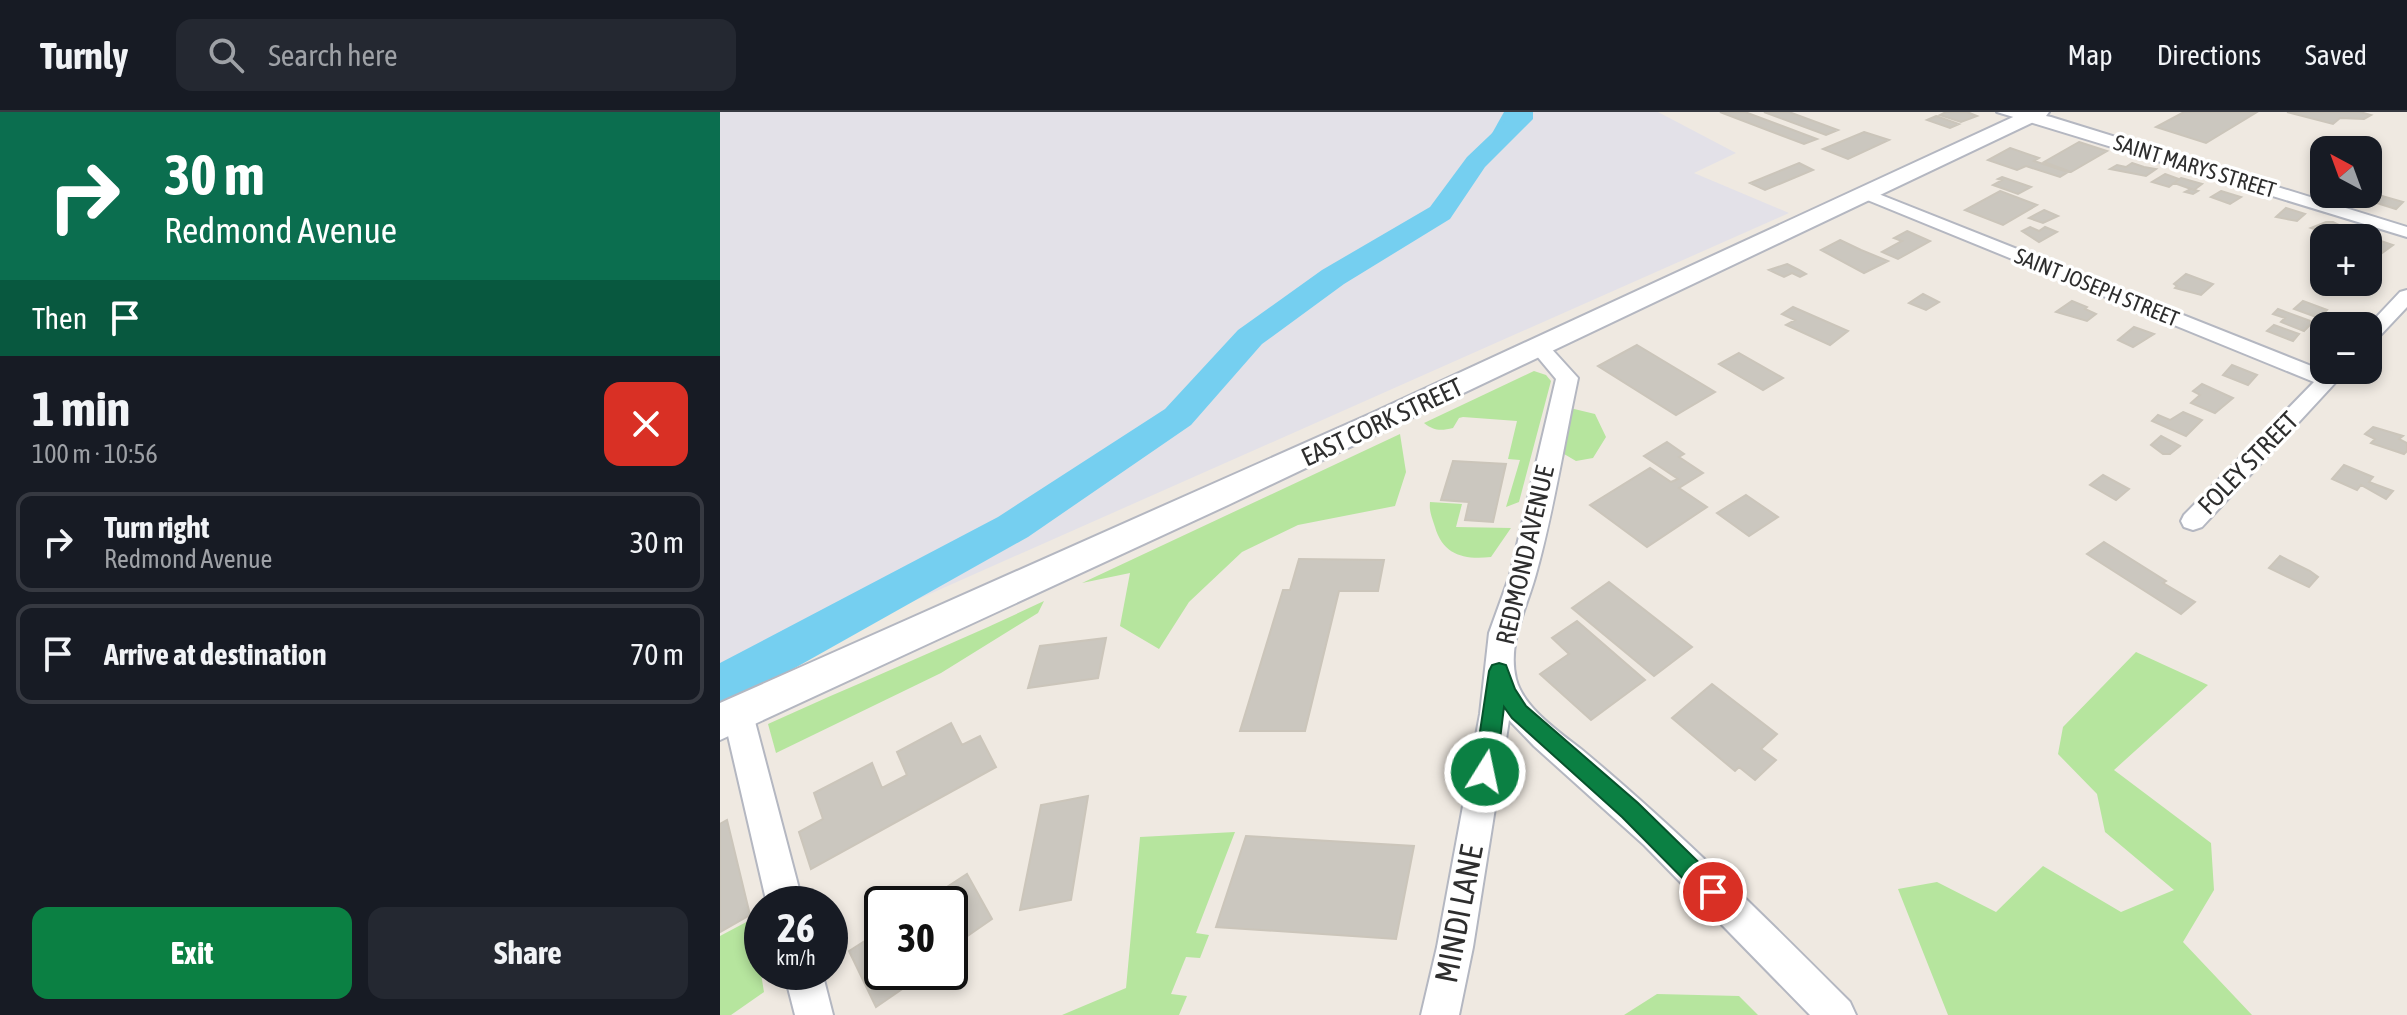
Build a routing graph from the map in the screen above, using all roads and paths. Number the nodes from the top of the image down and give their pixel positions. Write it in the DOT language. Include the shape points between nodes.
graph roads {
  1 [pos="2024,114"];
  2 [pos="1866,194"];
  3 [pos="2407,232"];
  4 [pos="2407,296"];
  5 [pos="2382,322"];
  6 [pos="1541,349"];
  7 [pos="2310,366"];
  8 [pos="2324,384"];
  9 [pos="2193,521"];
  10 [pos="1499,671"];
  11 [pos="729,718"];
  12 [pos="780,886"];
  13 [pos="808,990"];
  14 [pos="814,1015"];
  15 [pos="1440,1015"];
  16 [pos="1837,1015"];
  1 -- 2 [label="street, EAST CORK STREET"];
  1 -- 3 [label="street, SAINT MARYS STREET"];
  2 -- 6 [label="street, EAST CORK STREET"];
  2 -- 7 [label="street, SAINT JOSEPH STREET"];
  4 -- 5 [label="street"];
  6 -- 10 [label="street, REDMOND AVENUE" via="1567,378"];
  6 -- 11 [label="street, EAST CORK STREET"];
  8 -- 9 [label="street, FOLEY STREET"];
  10 -- 15 [label="street, MINDI LANE"];
  10 -- 16 [label="street, REDMOND AVENUE" via="1519,712 1630,810"];
  11 -- 12 [label="street"];
  13 -- 14 [label="street"];
}
